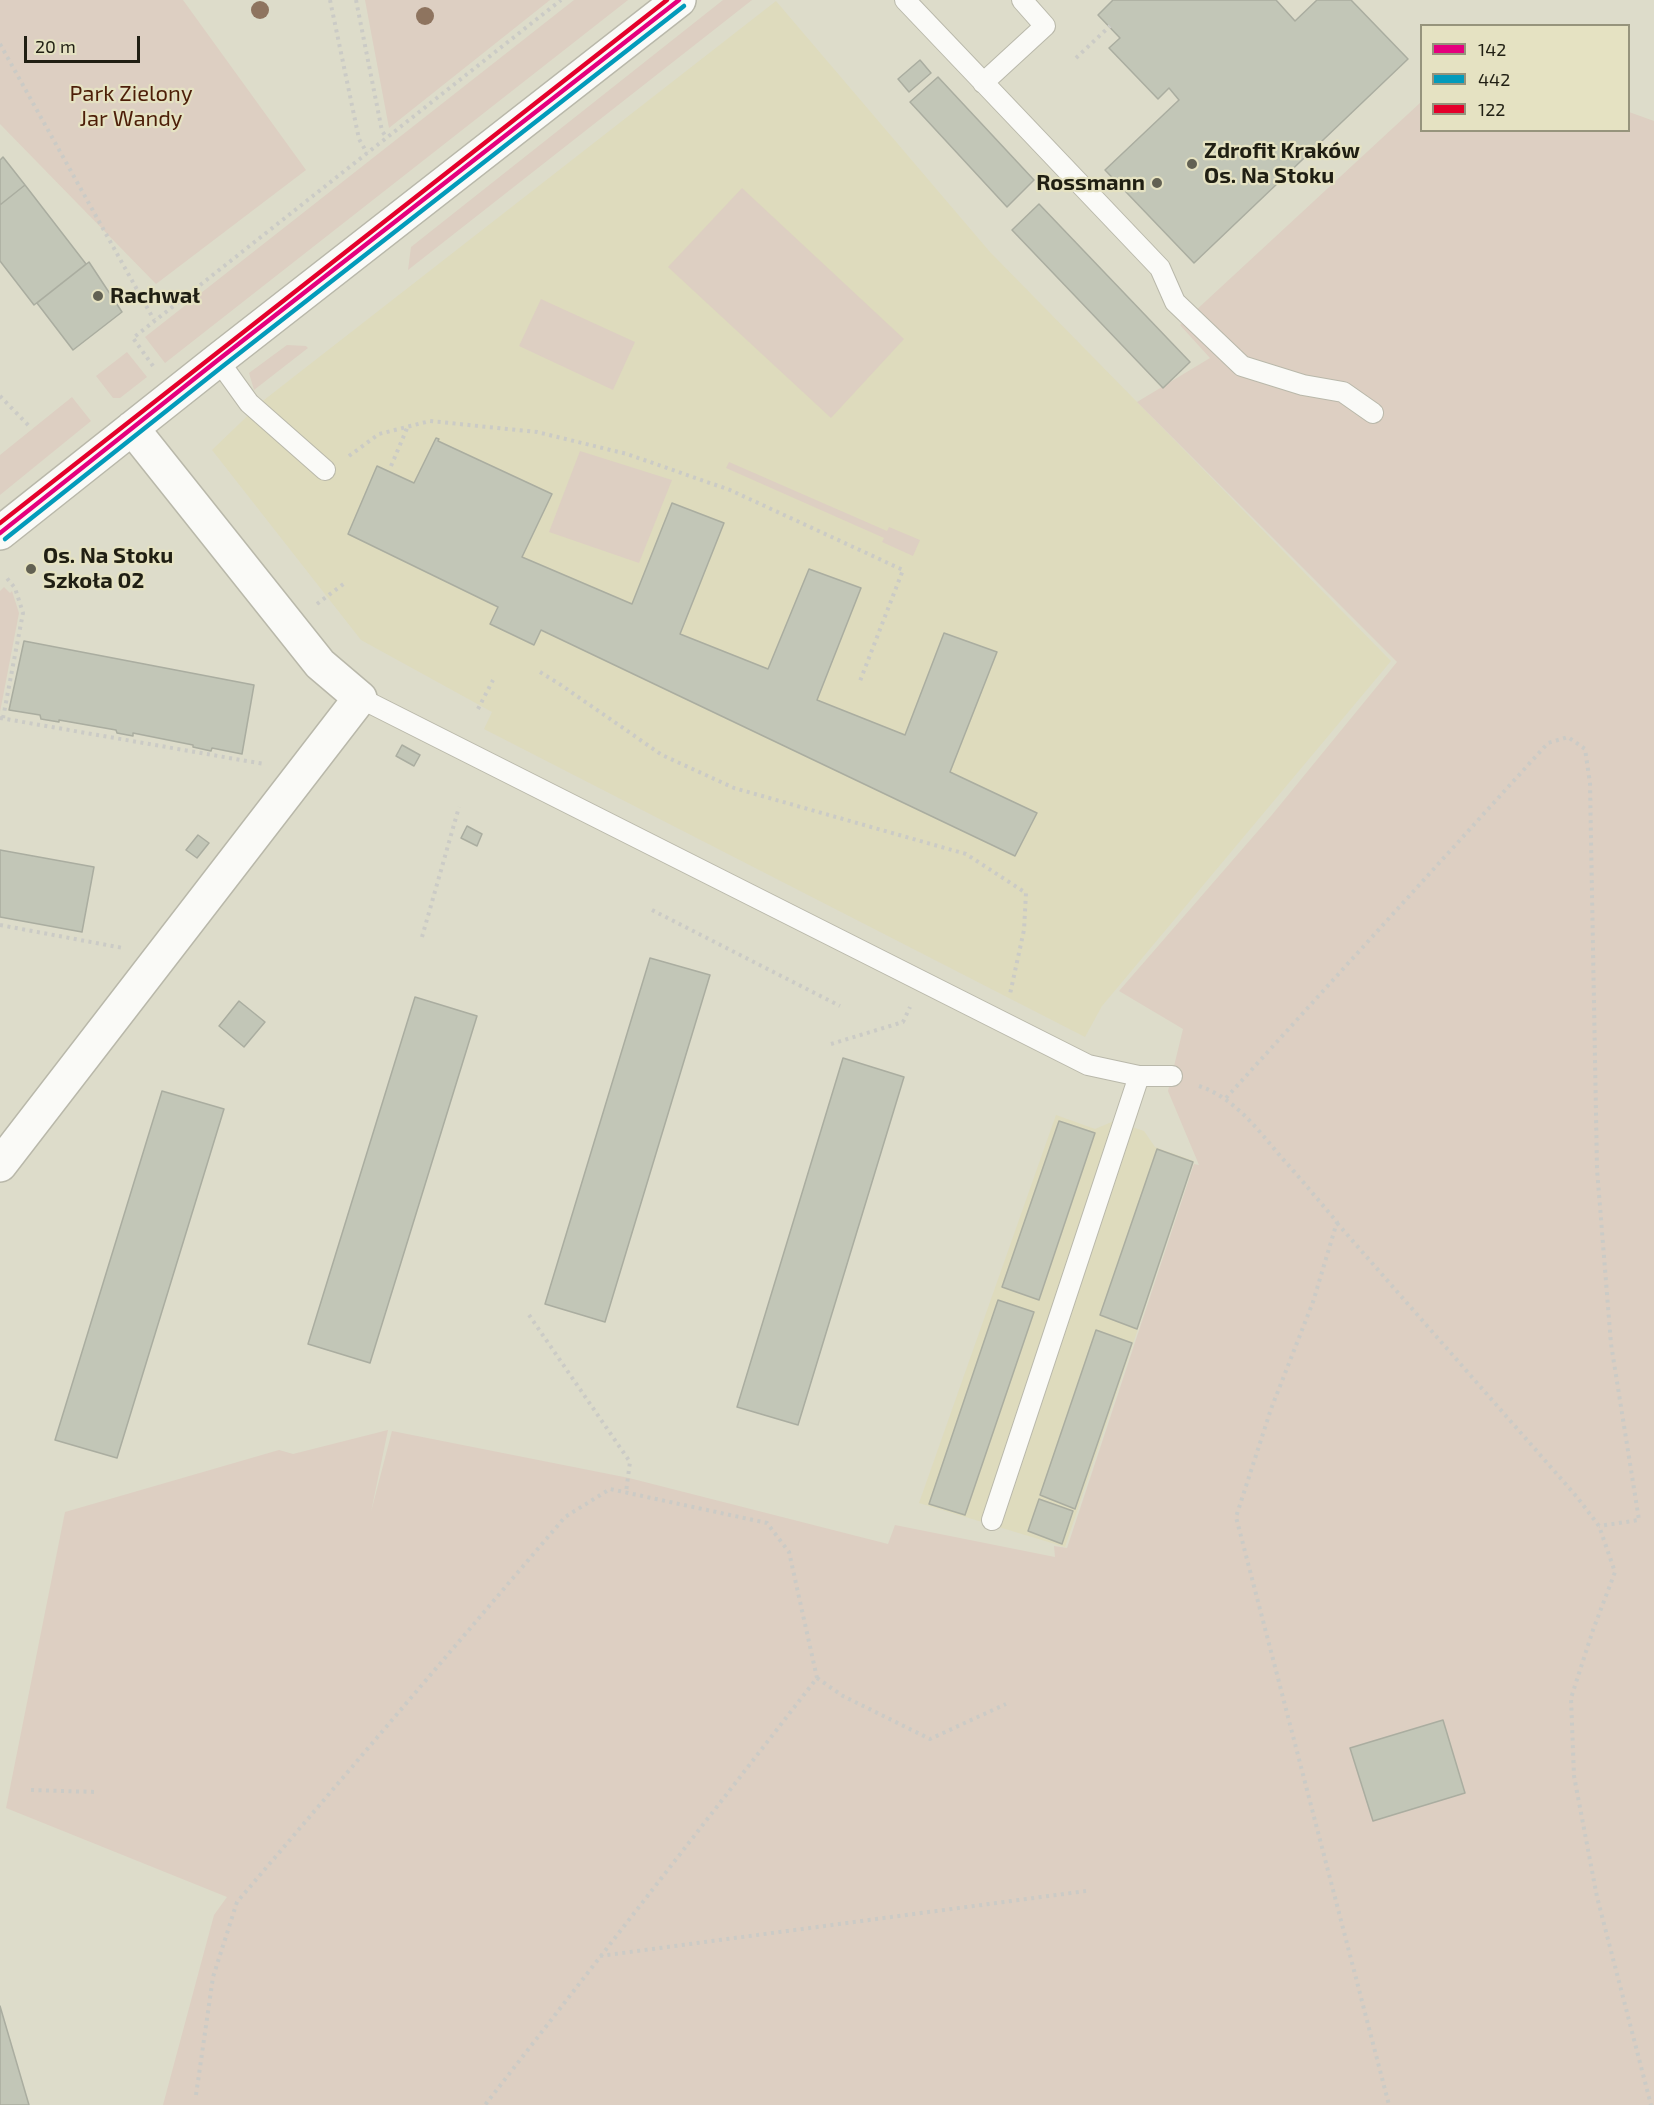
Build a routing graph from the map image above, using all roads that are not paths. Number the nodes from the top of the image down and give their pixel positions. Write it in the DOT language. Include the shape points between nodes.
graph roads {
  1 [pos="679,0"];
  2 [pos="905,0"];
  3 [pos="1022,0"];
  4 [pos="983,82"];
  5 [pos="218,360"];
  6 [pos="1373,413"];
  7 [pos="132,428"];
  8 [pos="325,470"];
  9 [pos="0,533"];
  10 [pos="360,698"];
  11 [pos="1139,1076"];
  12 [pos="1172,1076"];
  13 [pos="0,1165"];
  14 [pos="992,1520"];
  1 -- 5 [label="street"];
  2 -- 4 [label="lane"];
  3 -- 4 [label="lane" via="1045,26"];
  4 -- 6 [label="lane" via="1160,268 1175,302 1242,366 1303,385 1343,392"];
  5 -- 7 [label="street"];
  5 -- 8 [label="lane" via="249,403"];
  7 -- 9 [label="street"];
  7 -- 10 [label="street" via="320,664"];
  10 -- 11 [label="lane" via="1088,1065"];
  10 -- 13 [label="street"];
  11 -- 12 [label="lane"];
  11 -- 14 [label="lane"];
}
